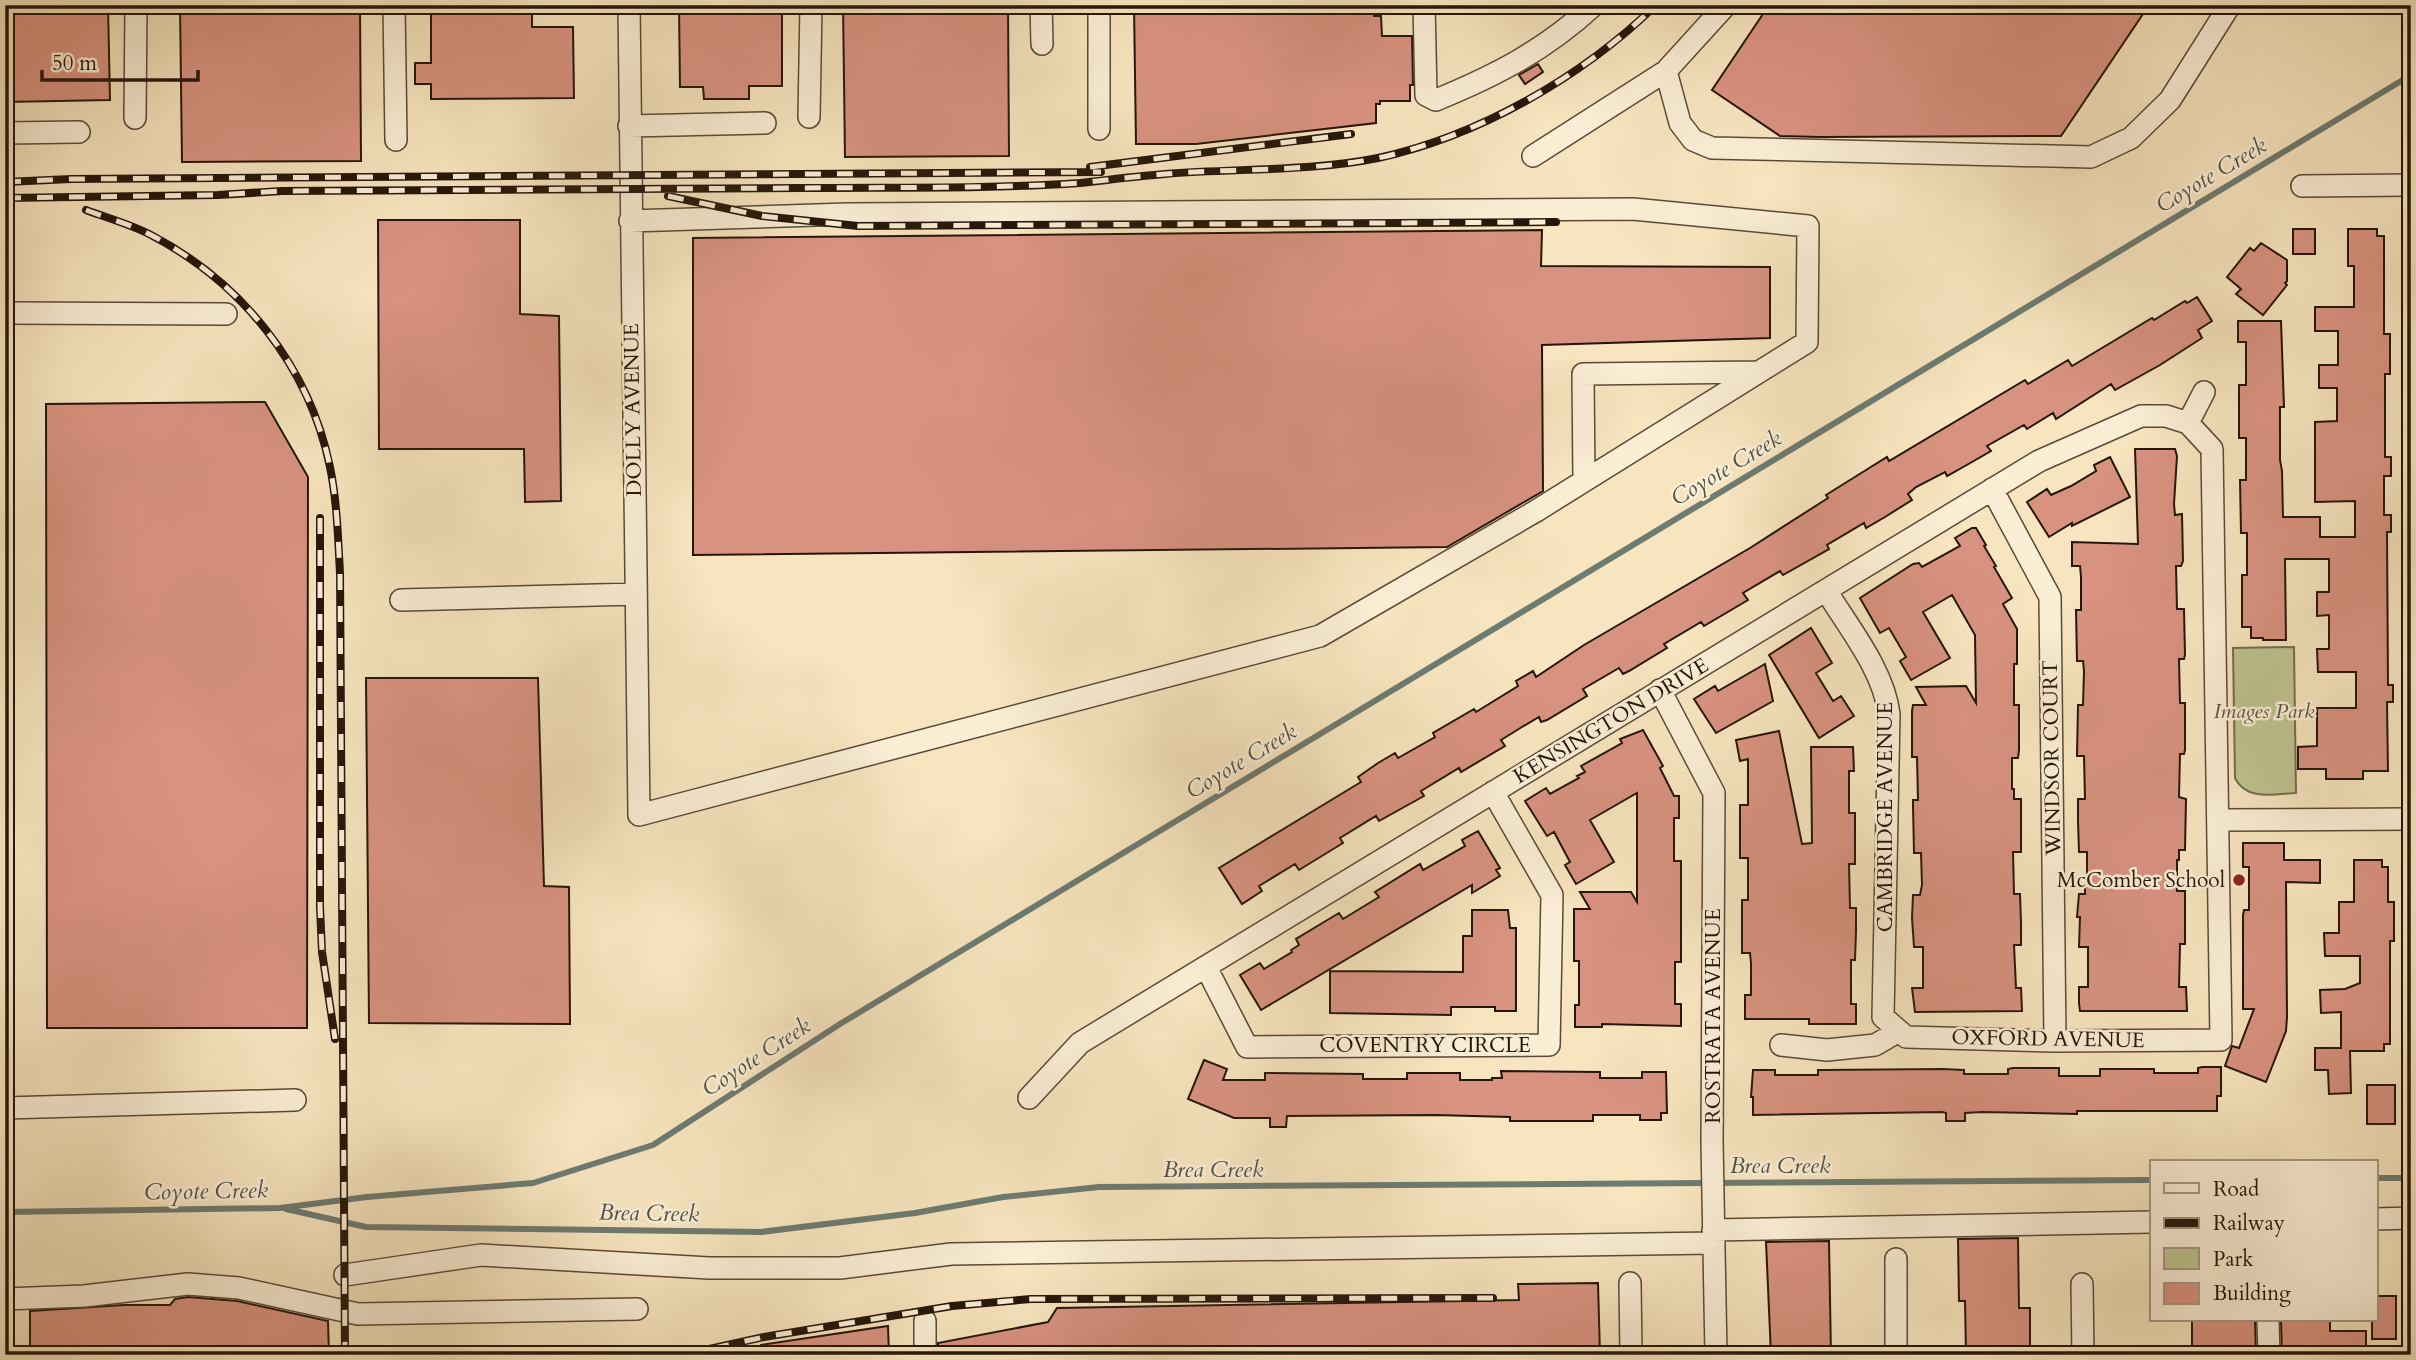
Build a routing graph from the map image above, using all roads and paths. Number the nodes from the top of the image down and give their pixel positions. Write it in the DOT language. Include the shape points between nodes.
graph roads {
  1 [pos="136,5"];
  2 [pos="394,5"];
  3 [pos="629,5"];
  4 [pos="811,5"];
  5 [pos="1041,5"];
  6 [pos="1100,5"];
  7 [pos="1424,5"];
  8 [pos="1594,5"];
  9 [pos="1726,5"];
  10 [pos="2230,5"];
  11 [pos="1042,44"];
  12 [pos="1666,71"];
  13 [pos="809,117"];
  14 [pos="135,118"];
  15 [pos="765,122"];
  16 [pos="629,126"];
  17 [pos="1099,129"];
  18 [pos="79,132"];
  19 [pos="5,134"];
  20 [pos="396,140"];
  21 [pos="1533,156"];
  22 [pos="2411,185"];
  23 [pos="2302,186"];
  24 [pos="631,221"];
  25 [pos="5,313"];
  26 [pos="226,314"];
  27 [pos="1759,372"];
  28 [pos="2204,392"];
  29 [pos="2188,423"];
  30 [pos="1584,481"];
  31 [pos="1992,489"];
  32 [pos="1826,592"];
  33 [pos="636,594"];
  34 [pos="401,600"];
  35 [pos="1660,690"];
  36 [pos="1493,792"];
  37 [pos="2411,819"];
  38 [pos="2219,820"];
  39 [pos="1206,967"];
  40 [pos="1891,1024"];
  41 [pos="2055,1041"];
  42 [pos="1781,1045"];
  43 [pos="1029,1098"];
  44 [pos="295,1100"];
  45 [pos="5,1108"];
  46 [pos="2411,1218"];
  47 [pos="2378,1219"];
  48 [pos="2150,1222"];
  49 [pos="1713,1233"];
  50 [pos="1896,1259"];
  51 [pos="345,1275"];
  52 [pos="1630,1283"];
  53 [pos="2082,1284"];
  54 [pos="5,1299"];
  55 [pos="637,1309"];
  56 [pos="925,1321"];
  57 [pos="2268,1322"];
  58 [pos="925,1355"];
  59 [pos="1631,1355"];
  60 [pos="1716,1355"];
  61 [pos="1896,1355"];
  62 [pos="2083,1355"];
  63 [pos="2269,1355"];
  1 -- 14 [label="street"];
  2 -- 20 [label="street"];
  3 -- 16 [label="street, DOLLY AVENUE"];
  4 -- 13 [label="street"];
  5 -- 11 [label="street"];
  6 -- 17 [label="street"];
  7 -- 8 [label="street" via="1426,95 1436,100 1489,79 1527,57"];
  9 -- 12 [label="street"];
  10 -- 12 [label="street" via="2170,100 2131,138 2091,157 1712,148 1693,140 1680,122"];
  12 -- 21 [label="street"];
  15 -- 16 [label="street"];
  16 -- 24 [label="street, DOLLY AVENUE"];
  18 -- 19 [label="street"];
  22 -- 23 [label="street"];
  24 -- 27 [label="street" via="847,214 1633,209 1808,226 1807,342"];
  24 -- 33 [label="street, DOLLY AVENUE"];
  25 -- 26 [label="street"];
  27 -- 30 [label="street"];
  27 -- 30 [label="street" via="1583,374"];
  28 -- 29 [label="street"];
  29 -- 31 [label="street, KENSINGTON DRIVE" via="2166,416 2141,416 2039,461"];
  29 -- 38 [label="street" via="2212,449"];
  30 -- 33 [label="street, DOLLY AVENUE" via="1321,636 639,815"];
  31 -- 32 [label="street, KENSINGTON DRIVE"];
  31 -- 41 [label="street, WINDSOR COURT" via="2050,597"];
  32 -- 35 [label="street, KENSINGTON DRIVE"];
  32 -- 40 [label="street, CAMBRIDGE AVENUE" via="1887,695"];
  33 -- 34 [label="street"];
  35 -- 36 [label="street, KENSINGTON DRIVE"];
  35 -- 49 [label="street, ROSTRATA AVENUE" via="1714,793"];
  36 -- 39 [label="street, KENSINGTON DRIVE"];
  36 -- 39 [label="street, COVENTRY CIRCLE" via="1552,895 1549,1045 1247,1047"];
  37 -- 38 [label="street"];
  38 -- 41 [label="street, OXFORD AVENUE" via="2221,1040"];
  39 -- 43 [label="street, KENSINGTON DRIVE" via="1080,1043"];
  40 -- 41 [label="street, OXFORD AVENUE" via="1906,1037"];
  40 -- 42 [label="street" via="1875,1045 1827,1050"];
  44 -- 45 [label="street"];
  46 -- 47 [label="street"];
  48 -- 49 [label="street"];
  49 -- 51 [label="street" via="951,1254 840,1268 709,1268 481,1255"];
  49 -- 60 [label="street, ROSTRATA AVENUE"];
  50 -- 61 [label="street"];
  52 -- 59 [label="street"];
  53 -- 62 [label="street"];
  54 -- 55 [label="street" via="188,1284 239,1288 358,1314"];
  56 -- 58 [label="street"];
  57 -- 63 [label="street"];
}
